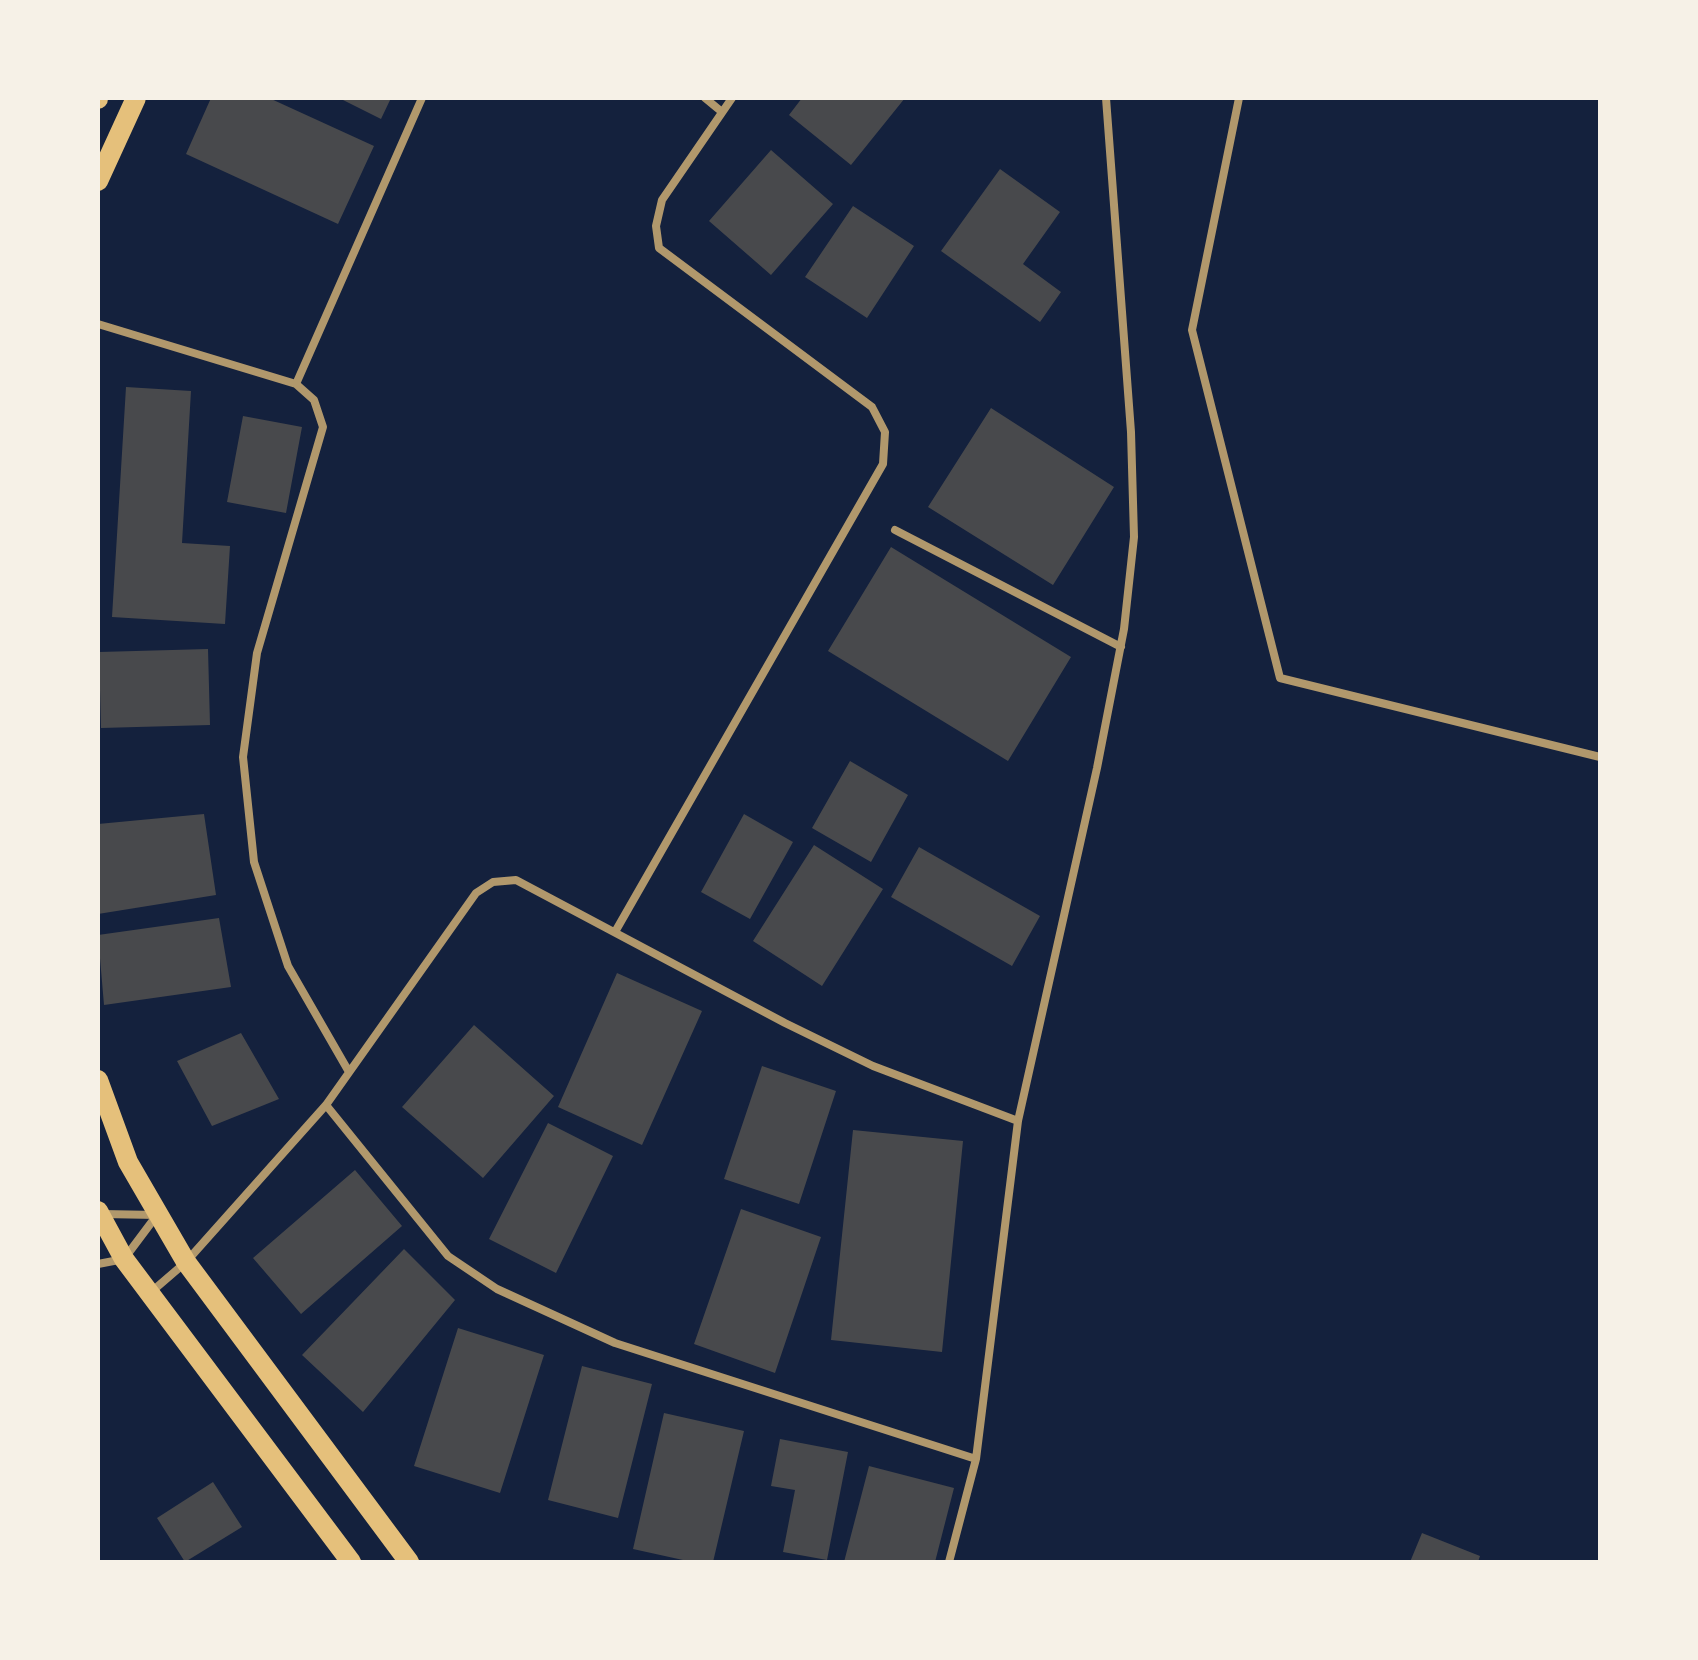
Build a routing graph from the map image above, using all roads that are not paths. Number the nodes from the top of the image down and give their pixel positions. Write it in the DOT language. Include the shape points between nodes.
graph roads {
  1 [pos="136,98"];
  2 [pos="422,98"];
  3 [pos="705,98"];
  4 [pos="732,98"];
  5 [pos="1106,98"];
  6 [pos="1239,98"];
  7 [pos="722,112"];
  8 [pos="98,181"];
  9 [pos="98,324"];
  10 [pos="296,384"];
  11 [pos="895,530"];
  12 [pos="1121,647"];
  13 [pos="1600,757"];
  14 [pos="615,932"];
  15 [pos="349,1072"];
  16 [pos="98,1080"];
  17 [pos="326,1105"];
  18 [pos="1018,1121"];
  19 [pos="98,1213"];
  20 [pos="157,1215"];
  21 [pos="124,1259"];
  22 [pos="186,1262"];
  23 [pos="98,1264"];
  24 [pos="149,1293"];
  25 [pos="976,1459"];
  26 [pos="351,1562"];
  27 [pos="409,1562"];
  28 [pos="949,1562"];
  1 -- 8 [label="main road"];
  2 -- 10 [label="street"];
  3 -- 7 [label="street"];
  4 -- 7 [label="street"];
  5 -- 12 [label="street" via="1134,507"];
  6 -- 13 [label="street" via="1192,330 1280,678"];
  7 -- 14 [label="street" via="662,200 656,226 659,248 872,407 885,432 883,464"];
  9 -- 10 [label="street"];
  10 -- 15 [label="street" via="314,400 323,427 257,653 243,757 254,862 288,966"];
  11 -- 12 [label="street"];
  12 -- 18 [label="street"];
  14 -- 15 [label="street" via="516,880 493,882 476,893"];
  14 -- 18 [label="street" via="873,1066"];
  15 -- 17 [label="street"];
  16 -- 20 [label="main road" via="128,1162"];
  17 -- 22 [label="street"];
  17 -- 25 [label="street" via="448,1256 497,1289 615,1343"];
  18 -- 25 [label="street"];
  19 -- 20 [label="street"];
  19 -- 21 [label="main road"];
  20 -- 21 [label="street"];
  20 -- 22 [label="main road"];
  21 -- 23 [label="street"];
  21 -- 24 [label="main road"];
  22 -- 24 [label="street"];
  22 -- 27 [label="main road"];
  24 -- 26 [label="main road"];
  25 -- 28 [label="street"];
}
